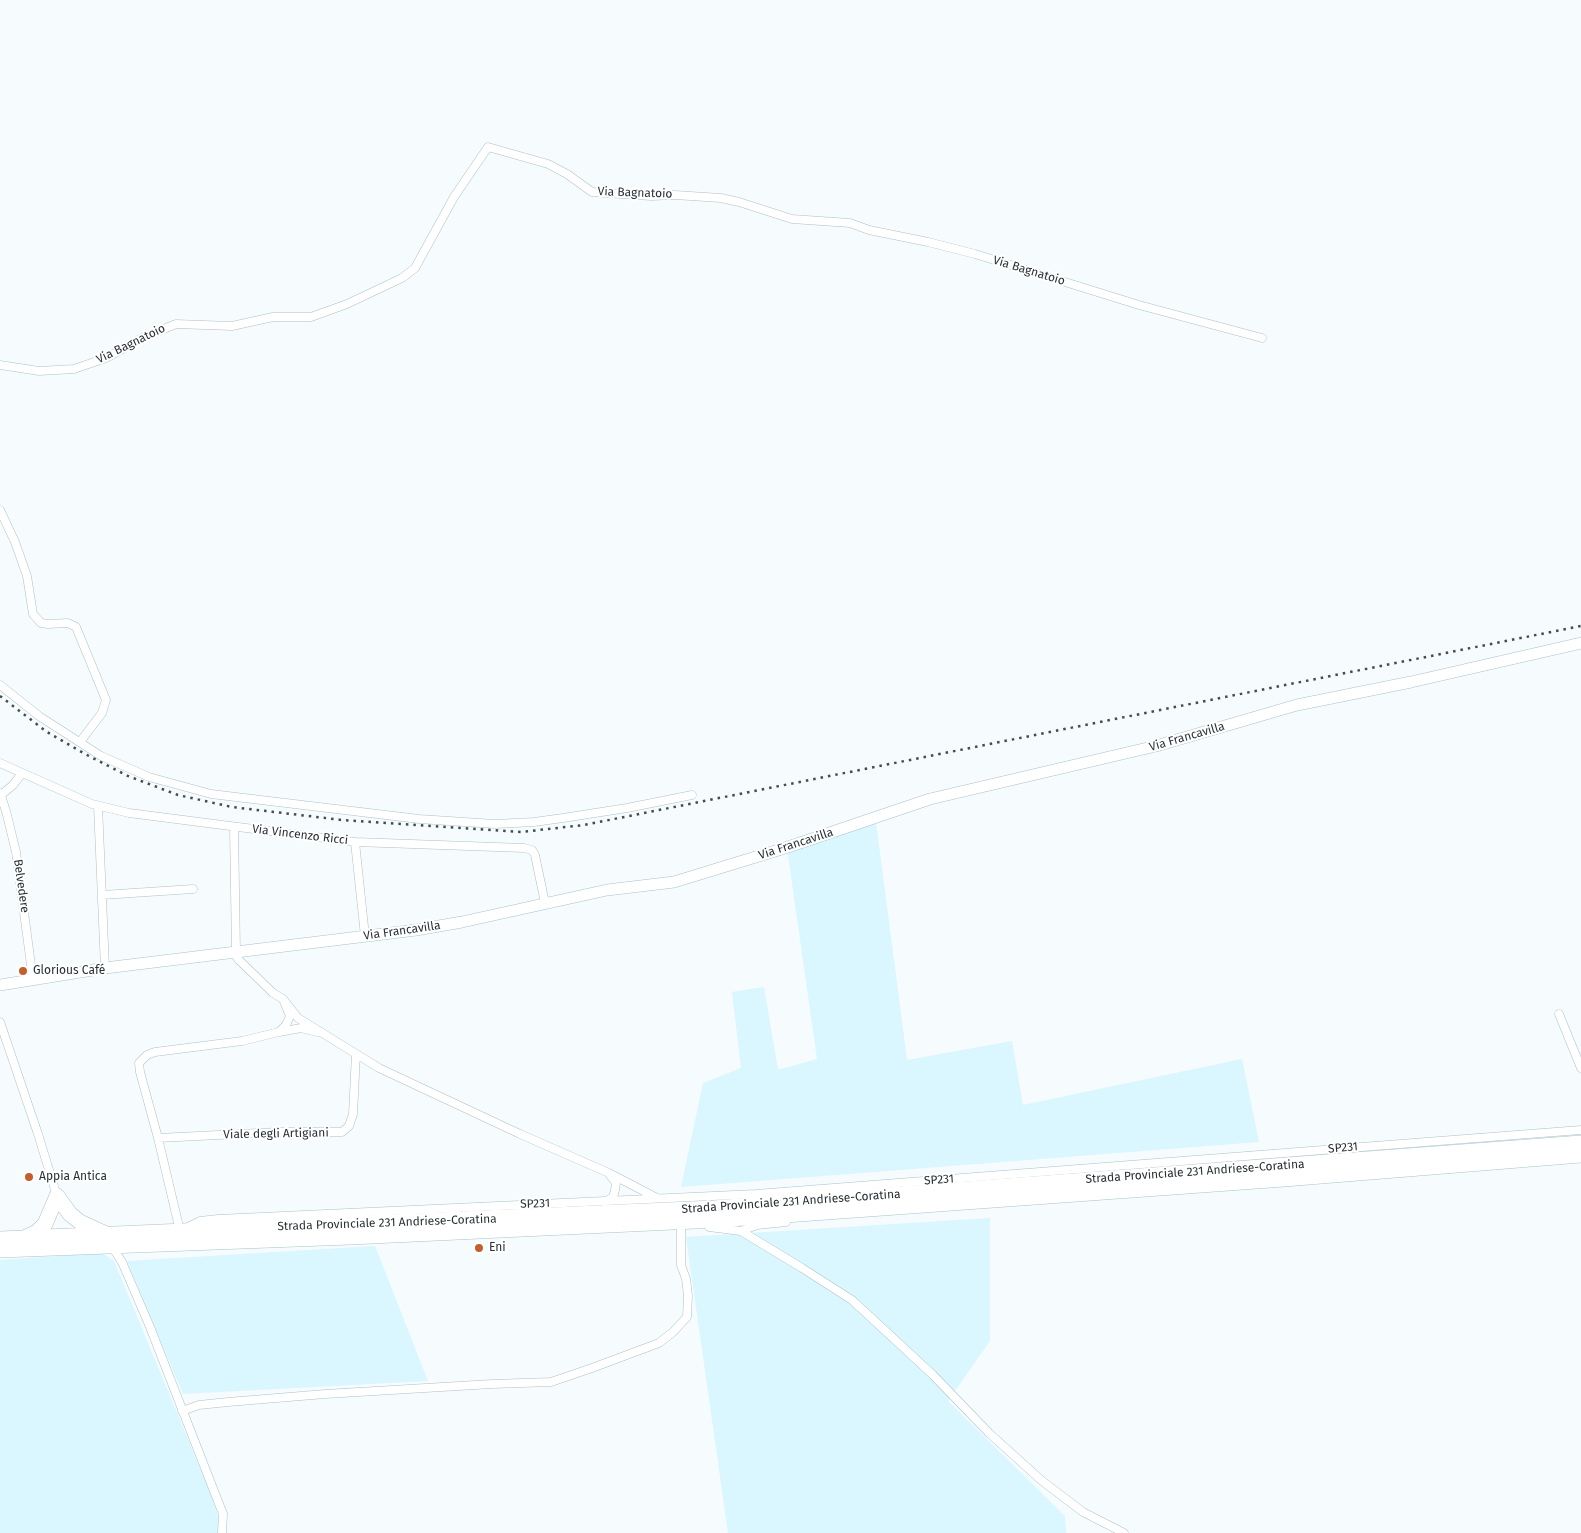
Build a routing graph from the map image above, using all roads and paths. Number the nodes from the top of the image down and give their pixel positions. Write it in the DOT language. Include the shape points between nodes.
graph roads {
  1 [pos="1262,338"];
  2 [pos="0,365"];
  3 [pos="0,510"];
  4 [pos="1581,643"];
  5 [pos="0,685"];
  6 [pos="80,742"];
  7 [pos="1,765"];
  8 [pos="22,773"];
  9 [pos="1,794"];
  10 [pos="692,794"];
  11 [pos="98,806"];
  12 [pos="234,827"];
  13 [pos="356,842"];
  14 [pos="193,889"];
  15 [pos="102,895"];
  16 [pos="544,903"];
  17 [pos="365,936"];
  18 [pos="235,952"];
  19 [pos="105,968"];
  20 [pos="33,980"];
  21 [pos="0,986"];
  22 [pos="283,999"];
  23 [pos="1559,1014"];
  24 [pos="0,1022"];
  25 [pos="279,1032"];
  26 [pos="322,1033"];
  27 [pos="356,1054"];
  28 [pos="1581,1068"];
  29 [pos="1581,1130"];
  30 [pos="158,1138"];
  31 [pos="1581,1143"];
  32 [pos="1581,1155"];
  33 [pos="1581,1160"];
  34 [pos="609,1173"];
  35 [pos="57,1196"];
  36 [pos="658,1198"];
  37 [pos="604,1202"];
  38 [pos="627,1225"];
  39 [pos="682,1226"];
  40 [pos="180,1231"];
  41 [pos="741,1231"];
  42 [pos="24,1238"];
  43 [pos="0,1239"];
  44 [pos="110,1240"];
  45 [pos="0,1250"];
  46 [pos="182,1411"];
  47 [pos="222,1533"];
  48 [pos="1124,1533"];
  1 -- 2 [label="street, Via Bagnatoio" via="1139,305 974,254 850,223 792,219 720,198 592,192 548,164 488,147 454,197 415,268 402,278 347,304 311,317 273,317 232,326 176,324 106,358 74,369 39,371"];
  3 -- 6 [label="street" via="27,576 33,614 41,622 68,623 76,627 106,700 102,712"];
  4 -- 16 [label="street, Via Francavilla" via="1297,705 1156,746 930,799 674,882 607,890"];
  5 -- 6 [label="street" via="39,716"];
  6 -- 10 [label="street" via="101,756 149,777 211,794 419,819 495,824 534,822"];
  7 -- 8 [label="street, Via Vincenzo Ricci"];
  8 -- 9 [label="street"];
  8 -- 11 [label="street, Via Vincenzo Ricci"];
  9 -- 20 [label="street, Belvedere" via="16,852"];
  11 -- 12 [label="street, Via Vincenzo Ricci"];
  11 -- 15 [label="street"];
  12 -- 13 [label="street, Via Vincenzo Ricci"];
  12 -- 18 [label="street"];
  13 -- 16 [label="street, Via Vincenzo Ricci" via="532,850"];
  13 -- 17 [label="street"];
  14 -- 15 [label="street"];
  15 -- 19 [label="street"];
  16 -- 17 [label="street, Via Francavilla" via="462,922"];
  17 -- 18 [label="street, Via Francavilla"];
  18 -- 19 [label="street, Via Francavilla"];
  18 -- 22 [label="street" via="239,960"];
  19 -- 20 [label="street, Via Francavilla"];
  20 -- 21 [label="street, Via Francavilla"];
  22 -- 25 [label="street" via="290,1016"];
  22 -- 26 [label="street" via="298,1018"];
  23 -- 28 [label="street"];
  24 -- 35 [label="street"];
  25 -- 26 [label="street" via="301,1028"];
  25 -- 30 [label="street" via="242,1041 147,1054 139,1063 140,1072"];
  26 -- 27 [label="street"];
  27 -- 30 [label="street, Viale degli Artigiani" via="353,1114 349,1126 342,1132"];
  27 -- 34 [label="street" via="437,1096"];
  29 -- 36 [label="street, SP231" via="756,1194"];
  30 -- 40 [label="street"];
  31 -- 40 [label="highway, Strada Provinciale 231 Andriese-Coratina / SP231" via="696,1209"];
  32 -- 38 [label="highway, Strada Provinciale 231 Andriese-Coratina / SP231"];
  33 -- 41 [label="street" via="791,1222 757,1225"];
  34 -- 36 [label="street"];
  34 -- 37 [label="street" via="616,1183 615,1190 613,1197"];
  35 -- 42 [label="highway" via="45,1224"];
  35 -- 44 [label="highway" via="70,1214"];
  36 -- 37 [label="street, SP231"];
  37 -- 40 [label="street, SP231" via="218,1219 200,1221"];
  38 -- 39 [label="street"];
  38 -- 44 [label="highway, Strada Provinciale 231 Andriese-Coratina / SP231"];
  39 -- 41 [label="street"];
  39 -- 46 [label="street" via="681,1265 688,1296 687,1316 659,1343 592,1368 551,1382 325,1394 228,1402"];
  40 -- 44 [label="highway, Strada Provinciale 231 Andriese-Coratina / SP231"];
  41 -- 48 [label="street" via="852,1300 1041,1480 1083,1512"];
  42 -- 43 [label="highway, Strada Provinciale 231 Andriese-Coratina / SP231"];
  42 -- 44 [label="highway, Strada Provinciale 231 Andriese-Coratina / SP231"];
  44 -- 45 [label="highway, Strada Provinciale 231 Andriese-Coratina / SP231"];
  44 -- 46 [label="street" via="150,1326"];
  46 -- 47 [label="street" via="222,1514"];
}
